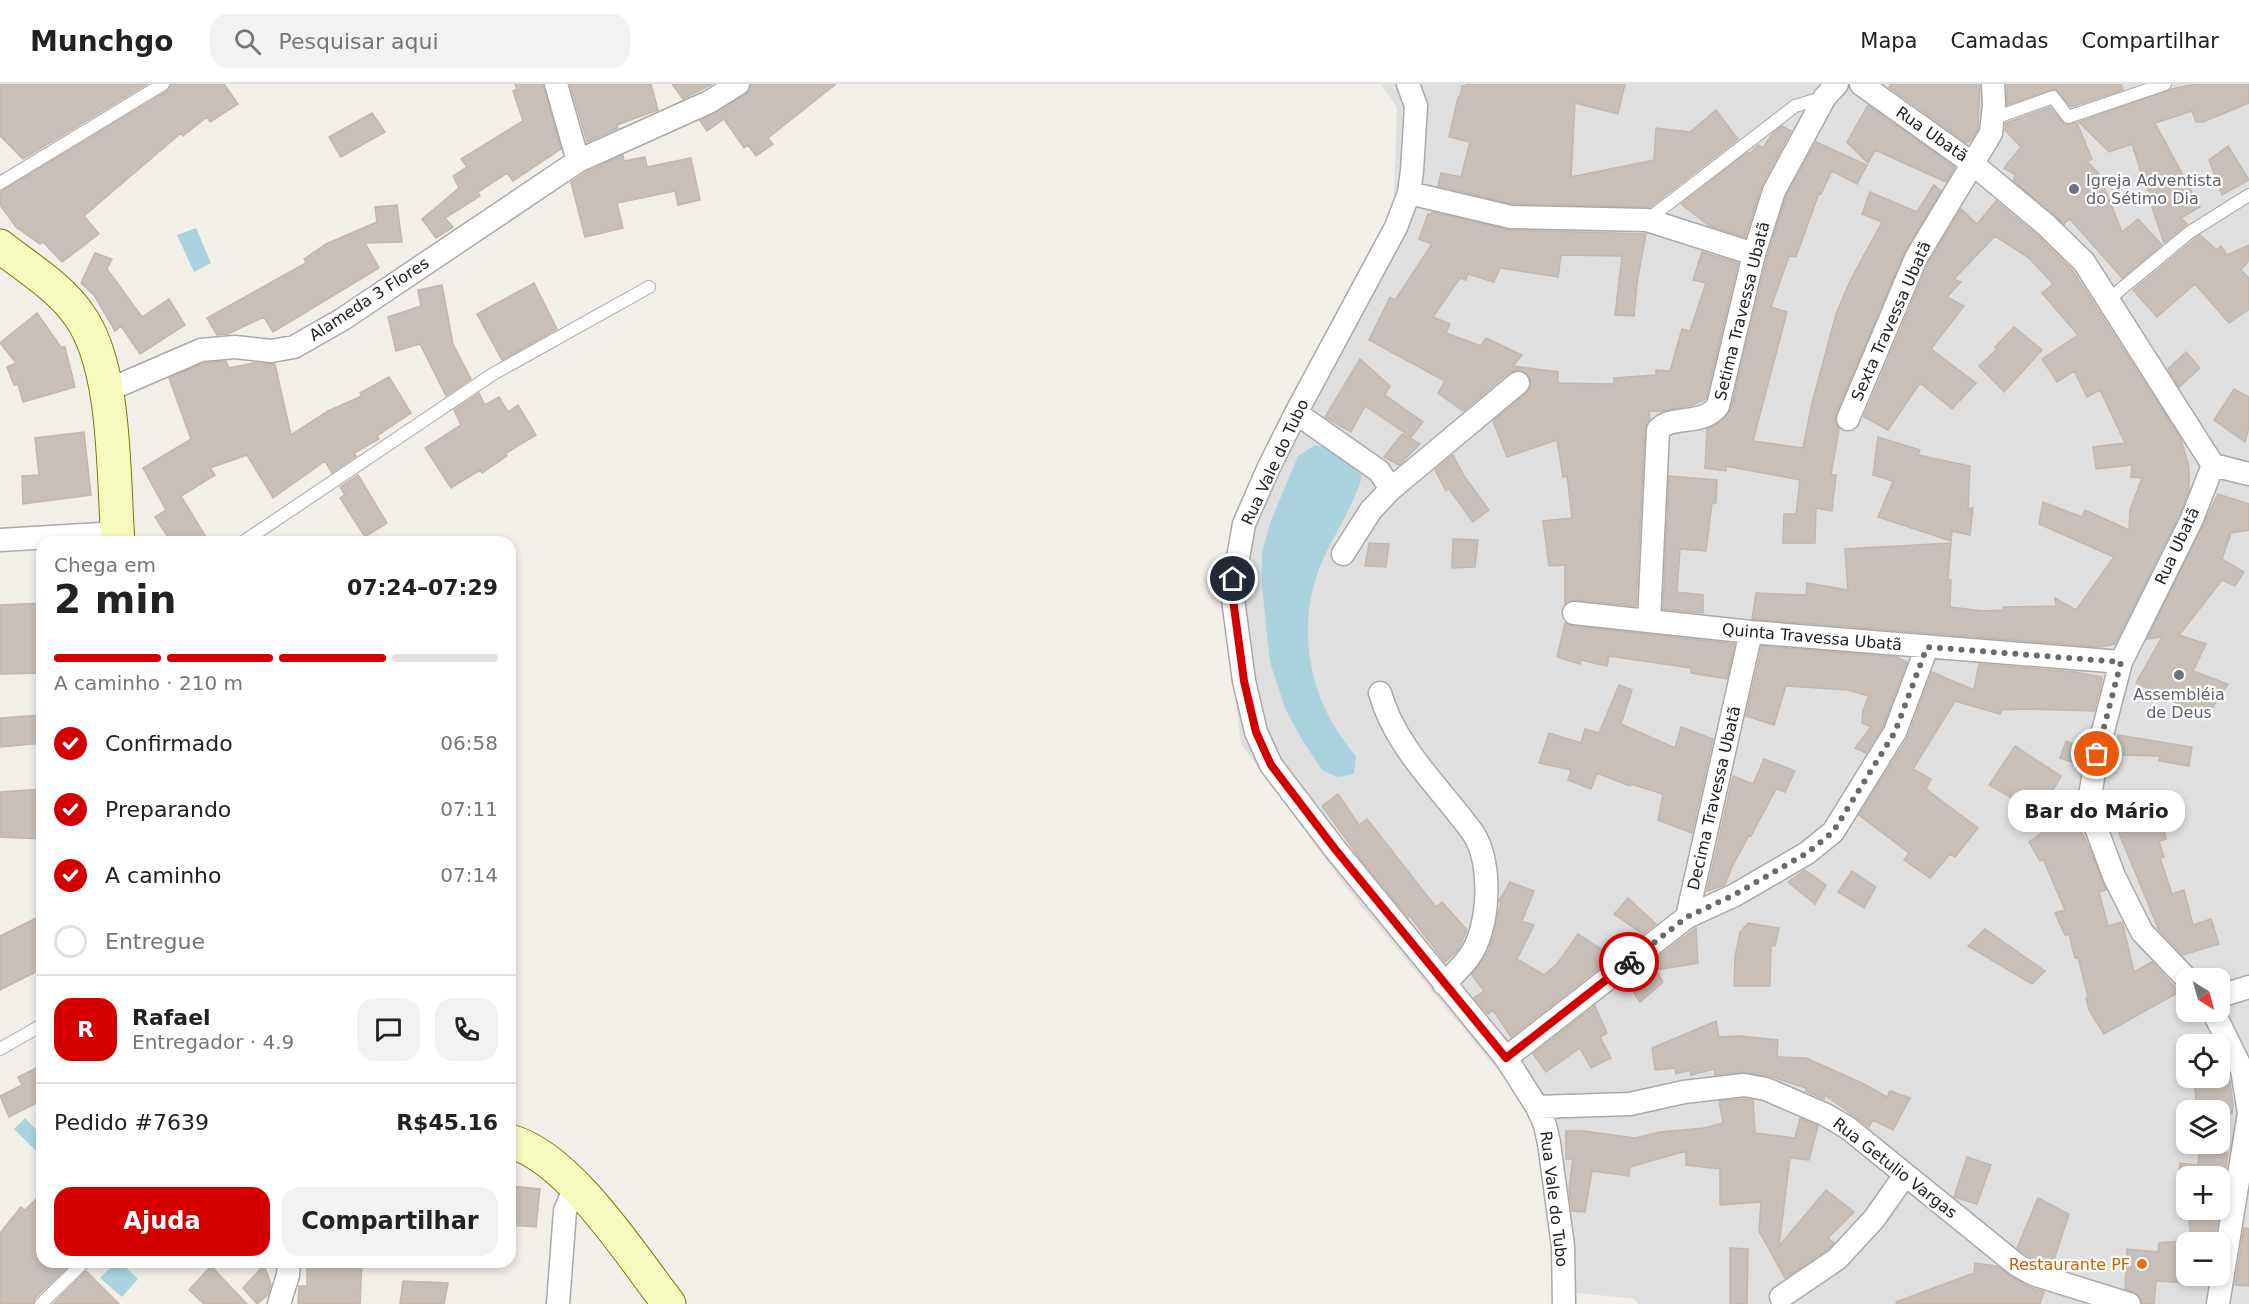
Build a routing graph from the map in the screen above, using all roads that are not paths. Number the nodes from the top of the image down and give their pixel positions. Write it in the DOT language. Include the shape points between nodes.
graph roads {
  1 [pos="163,84"];
  2 [pos="556,84"];
  3 [pos="738,84"];
  4 [pos="1408,84"];
  5 [pos="1861,84"];
  6 [pos="1993,84"];
  7 [pos="2165,84"];
  8 [pos="1831,90"];
  9 [pos="1992,118"];
  10 [pos="578,161"];
  11 [pos="1973,164"];
  12 [pos="0,183"];
  13 [pos="1410,193"];
  14 [pos="2249,195"];
  15 [pos="1647,219"];
  16 [pos="0,246"];
  17 [pos="1754,254"];
  18 [pos="649,287"];
  19 [pos="2109,299"];
  20 [pos="1518,384"];
  21 [pos="106,391"];
  22 [pos="1296,413"];
  23 [pos="1848,419"];
  24 [pos="2213,465"];
  25 [pos="2249,474"];
  26 [pos="1391,489"];
  27 [pos="117,536"];
  28 [pos="252,536"];
  29 [pos="36,539"];
  30 [pos="0,540"];
  31 [pos="1343,554"];
  32 [pos="1574,613"];
  33 [pos="1649,621"];
  34 [pos="1751,632"];
  35 [pos="1927,647"];
  36 [pos="2121,662"];
  37 [pos="1380,693"];
  38 [pos="1687,917"];
  39 [pos="2176,968"];
  40 [pos="1444,984"];
  41 [pos="2249,987"];
  42 [pos="2230,993"];
  43 [pos="2218,1022"];
  44 [pos="36,1028"];
  45 [pos="0,1049"];
  46 [pos="1506,1058"];
  47 [pos="1537,1107"];
  48 [pos="516,1143"];
  49 [pos="1905,1175"];
  50 [pos="576,1184"];
  51 [pos="78,1268"];
  52 [pos="289,1268"];
  53 [pos="1780,1297"];
  54 [pos="41,1304"];
  55 [pos="279,1304"];
  56 [pos="558,1304"];
  57 [pos="669,1304"];
  58 [pos="1564,1304"];
  59 [pos="2129,1304"];
  60 [pos="2218,1304"];
  1 -- 12 [label="lane"];
  2 -- 10 [label="street"];
  3 -- 10 [label="street, Alameda 3 Flores" via="709,102"];
  4 -- 13 [label="street, Rua Vale do Tubo" via="1416,106"];
  5 -- 11 [label="street, Rua Ubatã"];
  6 -- 9 [label="street, Rua Ubatã"];
  7 -- 9 [label="lane" via="2067,117 2053,97"];
  8 -- 15 [label="lane" via="1795,106"];
  8 -- 17 [label="street, Setima Travessa Ubatã" via="1774,190"];
  9 -- 11 [label="street, Rua Ubatã" via="1991,133"];
  10 -- 21 [label="street, Alameda 3 Flores" via="343,319 294,347 272,351 236,347 201,350"];
  11 -- 19 [label="street, Rua Ubatã" via="2084,262"];
  11 -- 23 [label="street, Sexta Travessa Ubatã" via="1916,258"];
  13 -- 15 [label="street" via="1511,217"];
  13 -- 22 [label="street, Rua Vale do Tubo" via="1396,227"];
  14 -- 19 [label="lane" via="2190,232"];
  15 -- 17 [label="street"];
  16 -- 21 [label="main road" via="79,314 96,343"];
  17 -- 33 [label="street, Setima Travessa Ubatã" via="1718,406 1704,418 1665,425 1658,430"];
  18 -- 28 [label="lane" via="493,374"];
  19 -- 24 [label="street, Rua Ubatã"];
  20 -- 26 [label="street"];
  21 -- 27 [label="main road"];
  22 -- 26 [label="street" via="1379,471"];
  22 -- 40 [label="street, Rua Vale do Tubo" via="1244,524 1232,586 1244,681 1256,732 1271,765"];
  24 -- 25 [label="street"];
  24 -- 36 [label="street, Rua Ubatã" via="2192,519"];
  26 -- 31 [label="street" via="1371,510"];
  29 -- 30 [label="street"];
  32 -- 33 [label="street, Quinta Travessa Ubatã"];
  33 -- 34 [label="street, Quinta Travessa Ubatã"];
  34 -- 35 [label="street, Quinta Travessa Ubatã"];
  34 -- 38 [label="street, Decima Travessa Ubatã"];
  35 -- 36 [label="street, Quinta Travessa Ubatã"];
  35 -- 38 [label="street" via="1895,732 1833,832 1807,853"];
  36 -- 39 [label="street, Rua Ubatã" via="2097,754 2091,790 2092,817 2114,876 2142,932"];
  37 -- 40 [label="street" via="1386,714 1400,738 1474,835 1482,852 1486,913 1471,956"];
  38 -- 46 [label="street"];
  40 -- 46 [label="street, Rua Vale do Tubo"];
  41 -- 42 [label="street"];
  43 -- 60 [label="street" via="2242,1070 2249,1113"];
  44 -- 45 [label="lane"];
  46 -- 47 [label="street, Rua Vale do Tubo"];
  47 -- 49 [label="street, Rua Getulio Vargas" via="1630,1104 1726,1086 1766,1089 1848,1128"];
  47 -- 58 [label="street, Rua Vale do Tubo" via="1549,1143 1559,1212"];
  48 -- 50 [label="main road"];
  49 -- 53 [label="street" via="1874,1219 1837,1259"];
  49 -- 59 [label="street, Rua Getulio Vargas" via="2017,1265 2033,1274"];
  50 -- 56 [label="street" via="565,1211"];
  50 -- 57 [label="main road"];
  51 -- 54 [label="lane"];
  52 -- 55 [label="street"];
}
